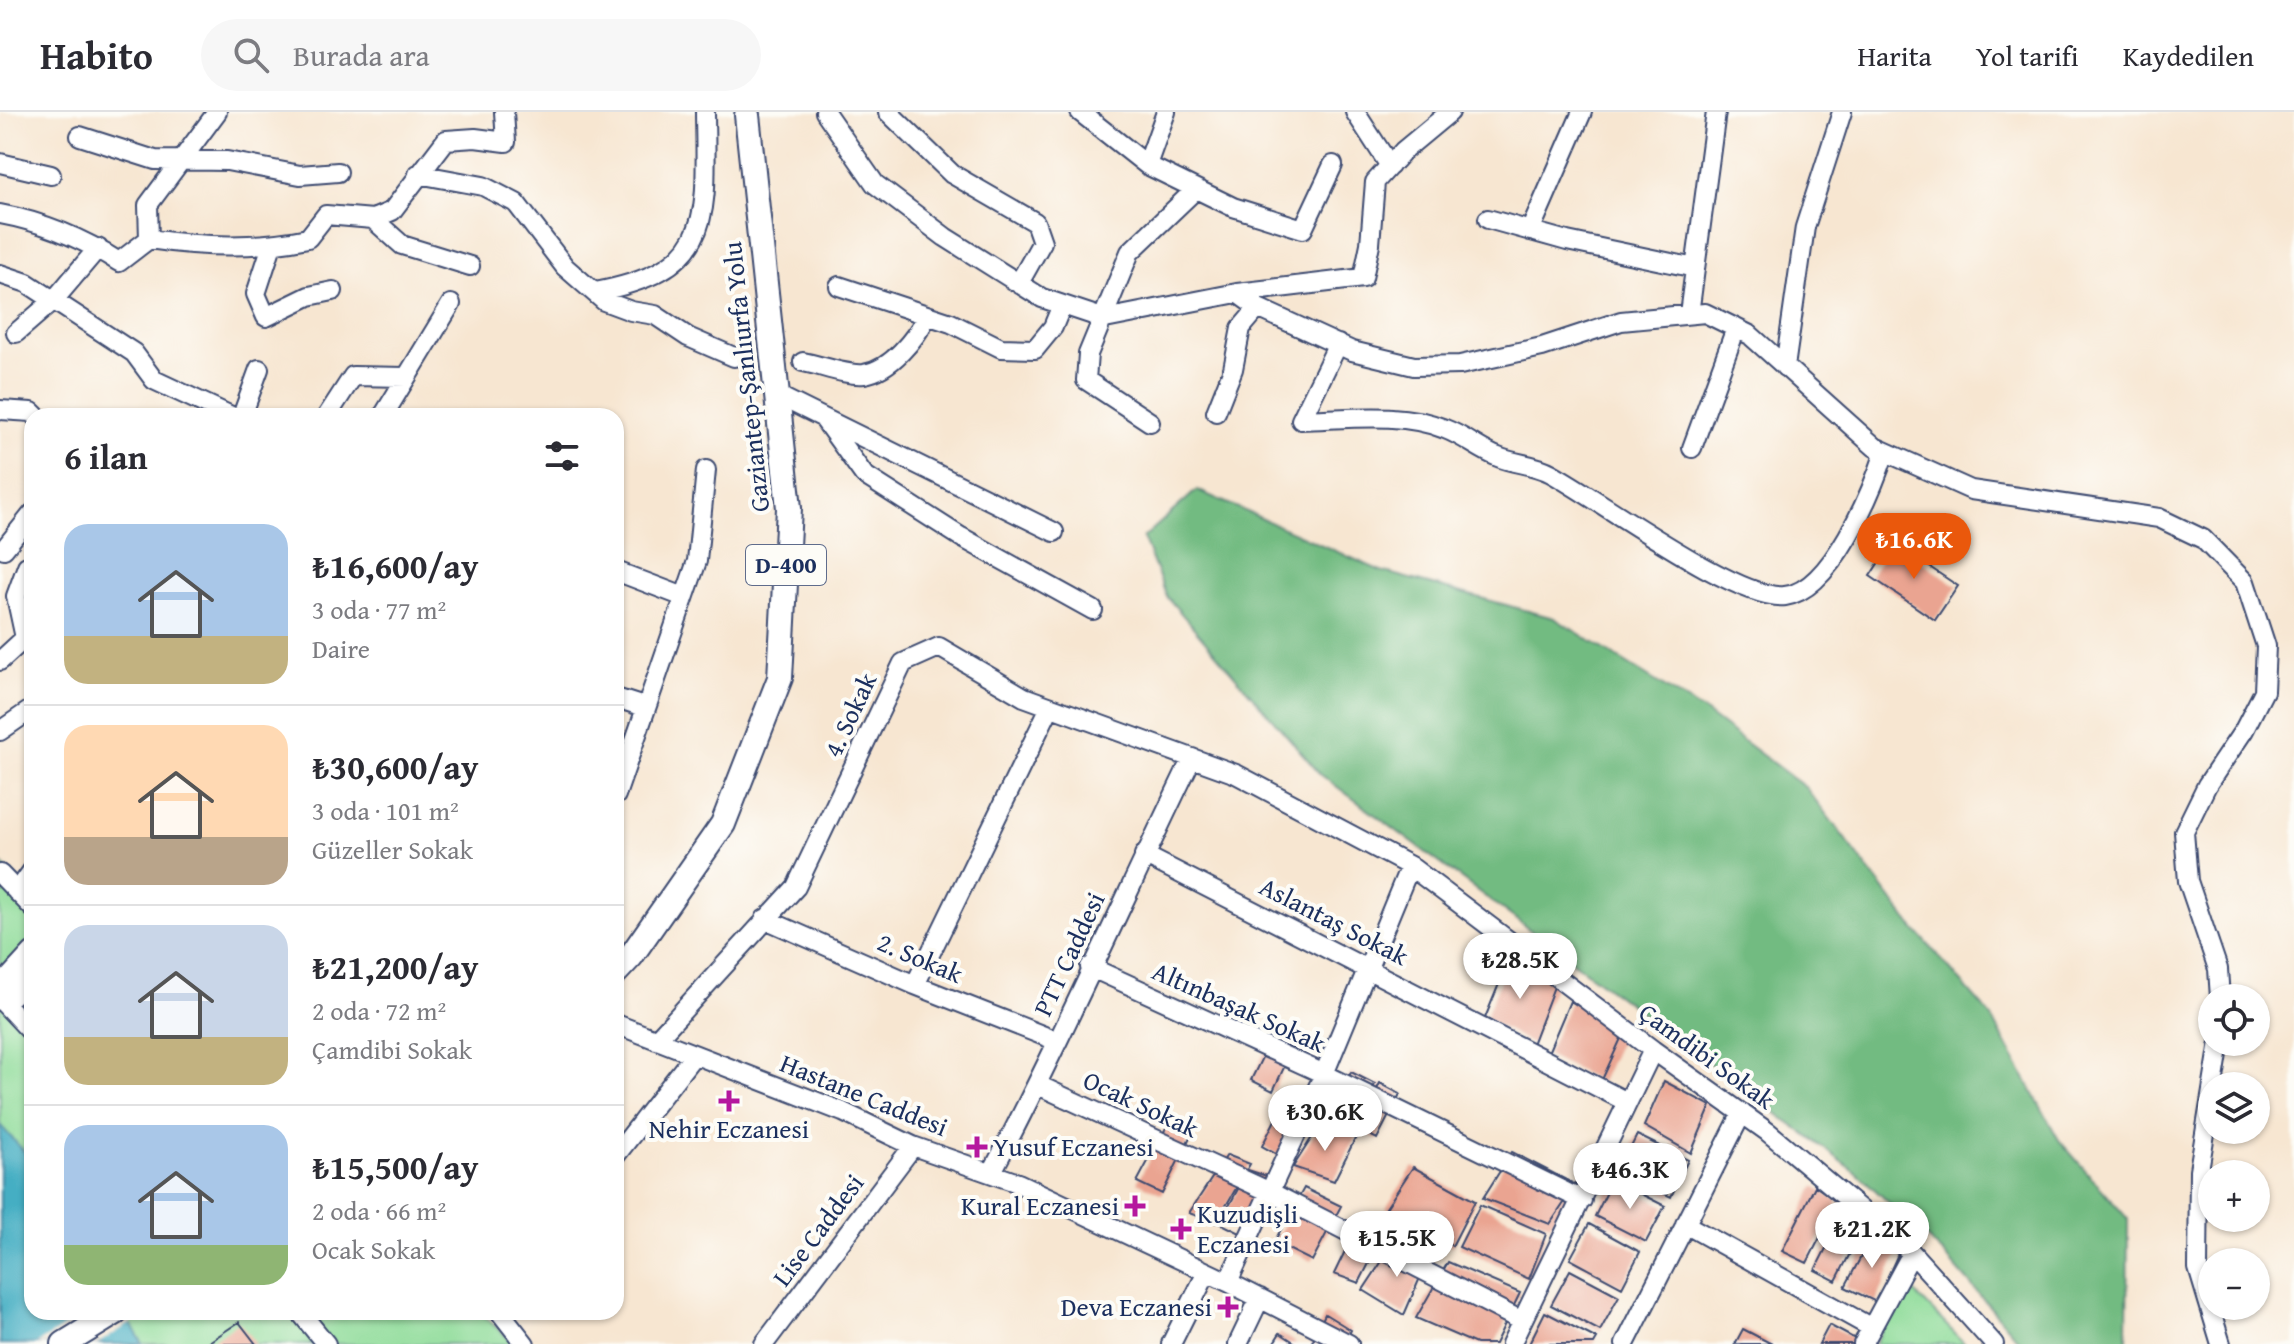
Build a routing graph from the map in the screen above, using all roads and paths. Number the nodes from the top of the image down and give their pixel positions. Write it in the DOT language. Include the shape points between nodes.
graph roads {
  1 [pos="217,112"];
  2 [pos="504,112"];
  3 [pos="705,112"];
  4 [pos="825,112"];
  5 [pos="888,112"];
  6 [pos="1080,112"];
  7 [pos="1166,112"];
  8 [pos="1355,112"];
  9 [pos="1450,112"];
  10 [pos="1582,112"];
  11 [pos="1716,112"];
  12 [pos="1842,112"];
  13 [pos="747,115"];
  14 [pos="80,136"];
  15 [pos="182,158"];
  16 [pos="0,163"];
  17 [pos="1147,165"];
  18 [pos="1333,165"];
  19 [pos="1390,166"];
  20 [pos="338,172"];
  21 [pos="418,174"];
  22 [pos="51,175"];
  23 [pos="1196,189"];
  24 [pos="0,214"];
  25 [pos="373,219"];
  26 [pos="1488,219"];
  27 [pos="1530,231"];
  28 [pos="149,239"];
  29 [pos="272,245"];
  30 [pos="98,248"];
  31 [pos="470,266"];
  32 [pos="1695,268"];
  33 [pos="0,274"];
  34 [pos="1019,283"];
  35 [pos="839,286"];
  36 [pos="333,291"];
  37 [pos="595,292"];
  38 [pos="1237,293"];
  39 [pos="54,300"];
  40 [pos="451,304"];
  41 [pos="1062,305"];
  42 [pos="1258,308"];
  43 [pos="1689,314"];
  44 [pos="927,316"];
  45 [pos="1105,319"];
  46 [pos="1736,328"];
  47 [pos="16,333"];
  48 [pos="1338,344"];
  49 [pos="734,357"];
  50 [pos="803,362"];
  51 [pos="1785,367"];
  52 [pos="259,369"];
  53 [pos="406,377"];
  54 [pos="777,395"];
  55 [pos="214,408"];
  56 [pos="245,408"];
  57 [pos="332,408"];
  58 [pos="388,408"];
  59 [pos="0,410"];
  60 [pos="24,412"];
  61 [pos="1216,412"];
  62 [pos="823,418"];
  63 [pos="1150,422"];
  64 [pos="1692,448"];
  65 [pos="1885,452"];
  66 [pos="706,470"];
  67 [pos="24,523"];
  68 [pos="1054,532"];
  69 [pos="2,548"];
  70 [pos="24,563"];
  71 [pos="624,574"];
  72 [pos="24,579"];
  73 [pos="684,597"];
  74 [pos="1093,610"];
  75 [pos="24,633"];
  76 [pos="24,639"];
  77 [pos="0,661"];
  78 [pos="624,701"];
  79 [pos="644,707"];
  80 [pos="1050,707"];
  81 [pos="24,714"];
  82 [pos="0,731"];
  83 [pos="1192,758"];
  84 [pos="624,770"];
  85 [pos="1144,855"];
  86 [pos="1410,866"];
  87 [pos="0,874"];
  88 [pos="24,882"];
  89 [pos="17,892"];
  90 [pos="24,899"];
  91 [pos="765,919"];
  92 [pos="24,963"];
  93 [pos="624,963"];
  94 [pos="1090,967"];
  95 [pos="1367,967"];
  96 [pos="24,982"];
  97 [pos="2219,984"];
  98 [pos="915,985"];
  99 [pos="1,996"];
  100 [pos="24,1023"];
  101 [pos="624,1027"];
  102 [pos="656,1040"];
  103 [pos="1057,1041"];
  104 [pos="1653,1050"];
  105 [pos="694,1055"];
  106 [pos="2218,1056"];
  107 [pos="1324,1074"];
  108 [pos="1038,1085"];
  109 [pos="1627,1102"];
  110 [pos="1742,1113"];
  111 [pos="624,1145"];
  112 [pos="913,1146"];
  113 [pos="992,1172"];
  114 [pos="1270,1192"];
  115 [pos="1582,1200"];
  116 [pos="1685,1224"];
  117 [pos="1912,1253"];
  118 [pos="1207,1272"];
  119 [pos="1228,1282"];
  120 [pos="1260,1298"];
  121 [pos="103,1320"];
  122 [pos="306,1320"];
  123 [pos="505,1320"];
  124 [pos="1522,1321"];
  125 [pos="1868,1336"];
  126 [pos="1339,1342"];
  127 [pos="1630,1342"];
  128 [pos="64,1344"];
  129 [pos="326,1344"];
  130 [pos="525,1344"];
  131 [pos="764,1344"];
  132 [pos="1171,1344"];
  133 [pos="1238,1344"];
  134 [pos="1511,1344"];
  135 [pos="1994,1344"];
  136 [pos="2221,1344"];
  1 -- 15 [label="street"];
  2 -- 21 [label="street" via="506,142 446,140"];
  3 -- 37 [label="street" via="707,201 701,228 687,250 655,275"];
  4 -- 34 [label="street" via="875,184 945,237"];
  5 -- 34 [label="street" via="952,174 1035,222 1042,242"];
  6 -- 17 [label="street"];
  7 -- 17 [label="street"];
  8 -- 19 [label="street"];
  9 -- 19 [label="street"];
  10 -- 27 [label="street"];
  11 -- 32 [label="street"];
  12 -- 51 [label="street" via="1805,227"];
  13 -- 54 [label="main road, Gaziantep-Şanlıurfa Yolu / D-400"];
  14 -- 15 [label="street" via="155,160"];
  15 -- 20 [label="street" via="300,175"];
  15 -- 28 [label="street" via="148,205"];
  16 -- 22 [label="street"];
  17 -- 23 [label="street"];
  18 -- 23 [label="street" via="1303,229"];
  19 -- 38 [label="street" via="1375,182 1363,278"];
  21 -- 25 [label="street" via="392,211"];
  21 -- 37 [label="street" via="483,186 516,203 565,267"];
  23 -- 45 [label="street" via="1130,252"];
  24 -- 30 [label="street" via="38,221"];
  25 -- 29 [label="street" via="326,215 308,238"];
  25 -- 31 [label="street" via="402,245"];
  26 -- 27 [label="street"];
  27 -- 32 [label="street"];
  28 -- 29 [label="street"];
  28 -- 30 [label="street" via="119,262"];
  29 -- 36 [label="street" via="256,294 266,317 309,296"];
  30 -- 39 [label="street"];
  32 -- 43 [label="street"];
  33 -- 39 [label="street"];
  34 -- 41 [label="street"];
  35 -- 44 [label="street"];
  37 -- 49 [label="street" via="604,301 655,315"];
  38 -- 42 [label="street"];
  38 -- 45 [label="street"];
  39 -- 47 [label="street"];
  39 -- 55 [label="street" via="134,353 154,380"];
  40 -- 53 [label="street"];
  41 -- 44 [label="street" via="1035,349 1001,348"];
  41 -- 45 [label="street"];
  42 -- 48 [label="street"];
  42 -- 61 [label="street" via="1241,328 1233,369"];
  43 -- 46 [label="street" via="1705,313"];
  43 -- 48 [label="street" via="1621,321 1542,347 1460,365 1414,366"];
  44 -- 50 [label="street" via="917,336 889,362 864,374"];
  45 -- 63 [label="street" via="1088,354 1086,380"];
  46 -- 51 [label="street"];
  46 -- 64 [label="street"];
  48 -- 65 [label="street" via="1301,420 1414,420 1445,429 1499,458 1547,471 1758,593 1785,596 1808,586 1834,557 1871,495"];
  51 -- 65 [label="street"];
  52 -- 56 [label="street"];
  53 -- 57 [label="street" via="353,376"];
  53 -- 58 [label="street"];
  54 -- 62 [label="street"];
  54 -- 93 [label="main road, Gaziantep-Şanlıurfa Yolu / D-400" via="789,508 780,678 723,824"];
  59 -- 60 [label="street"];
  62 -- 68 [label="street"];
  62 -- 74 [label="street" via="864,475 961,537"];
  65 -- 97 [label="street" via="1971,490 2159,518 2203,539 2245,582 2266,646 2264,691 2184,832 2188,881"];
  66 -- 73 [label="street" via="697,561"];
  67 -- 69 [label="street"];
  69 -- 70 [label="street"];
  71 -- 73 [label="street"];
  72 -- 75 [label="street" via="16,596"];
  73 -- 79 [label="street"];
  76 -- 77 [label="street"];
  78 -- 79 [label="street"];
  79 -- 84 [label="street"];
  80 -- 83 [label="street, 4. Sokak"];
  80 -- 91 [label="street, 4. Sokak" via="939,647 903,663 796,887"];
  80 -- 98 [label="street"];
  81 -- 82 [label="street"];
  83 -- 85 [label="street, PTT Caddesi"];
  83 -- 86 [label="street, Çamdibi Sokak" via="1236,774"];
  85 -- 94 [label="street, PTT Caddesi"];
  85 -- 95 [label="street, Aslantaş Sokak"];
  86 -- 95 [label="street"];
  86 -- 104 [label="street, Çamdibi Sokak"];
  87 -- 89 [label="street"];
  88 -- 89 [label="street"];
  89 -- 90 [label="street"];
  91 -- 98 [label="street, 2. Sokak"];
  91 -- 102 [label="street, 4. Sokak"];
  92 -- 99 [label="street"];
  94 -- 103 [label="street, PTT Caddesi"];
  94 -- 107 [label="street, Altınbaşak Sokak"];
  95 -- 107 [label="street"];
  95 -- 109 [label="street, Aslantaş Sokak"];
  96 -- 99 [label="street"];
  98 -- 103 [label="street, 2. Sokak"];
  99 -- 100 [label="street"];
  101 -- 102 [label="street, Hastane Caddesi"];
  102 -- 105 [label="street, Hastane Caddesi"];
  103 -- 108 [label="street, PTT Caddesi"];
  104 -- 109 [label="street"];
  104 -- 110 [label="street, Çamdibi Sokak"];
  105 -- 111 [label="street"];
  105 -- 112 [label="street, Hastane Caddesi" via="843,1112"];
  106 -- 136 [label="street" via="2199,1170 2198,1268"];
  107 -- 114 [label="street"];
  107 -- 115 [label="street, Altınbaşak Sokak"];
  108 -- 113 [label="street, PTT Caddesi"];
  108 -- 114 [label="street, Ocak Sokak"];
  109 -- 115 [label="street"];
  110 -- 116 [label="street"];
  110 -- 117 [label="street, Çamdibi Sokak"];
  112 -- 113 [label="street, Hastane Caddesi"];
  112 -- 131 [label="street, Lise Caddesi"];
  113 -- 118 [label="street, Hastane Caddesi"];
  114 -- 119 [label="street"];
  114 -- 124 [label="street, Ocak Sokak"];
  115 -- 124 [label="street"];
  116 -- 125 [label="street"];
  116 -- 127 [label="street"];
  117 -- 125 [label="street"];
  117 -- 135 [label="street, Çamdibi Sokak"];
  118 -- 119 [label="street, Hastane Caddesi"];
  118 -- 132 [label="street"];
  119 -- 120 [label="street, Hastane Caddesi"];
  120 -- 126 [label="street, Hastane Caddesi"];
  120 -- 133 [label="street"];
  121 -- 128 [label="main road"];
  122 -- 129 [label="street"];
  123 -- 130 [label="street"];
  124 -- 134 [label="street"];
}
